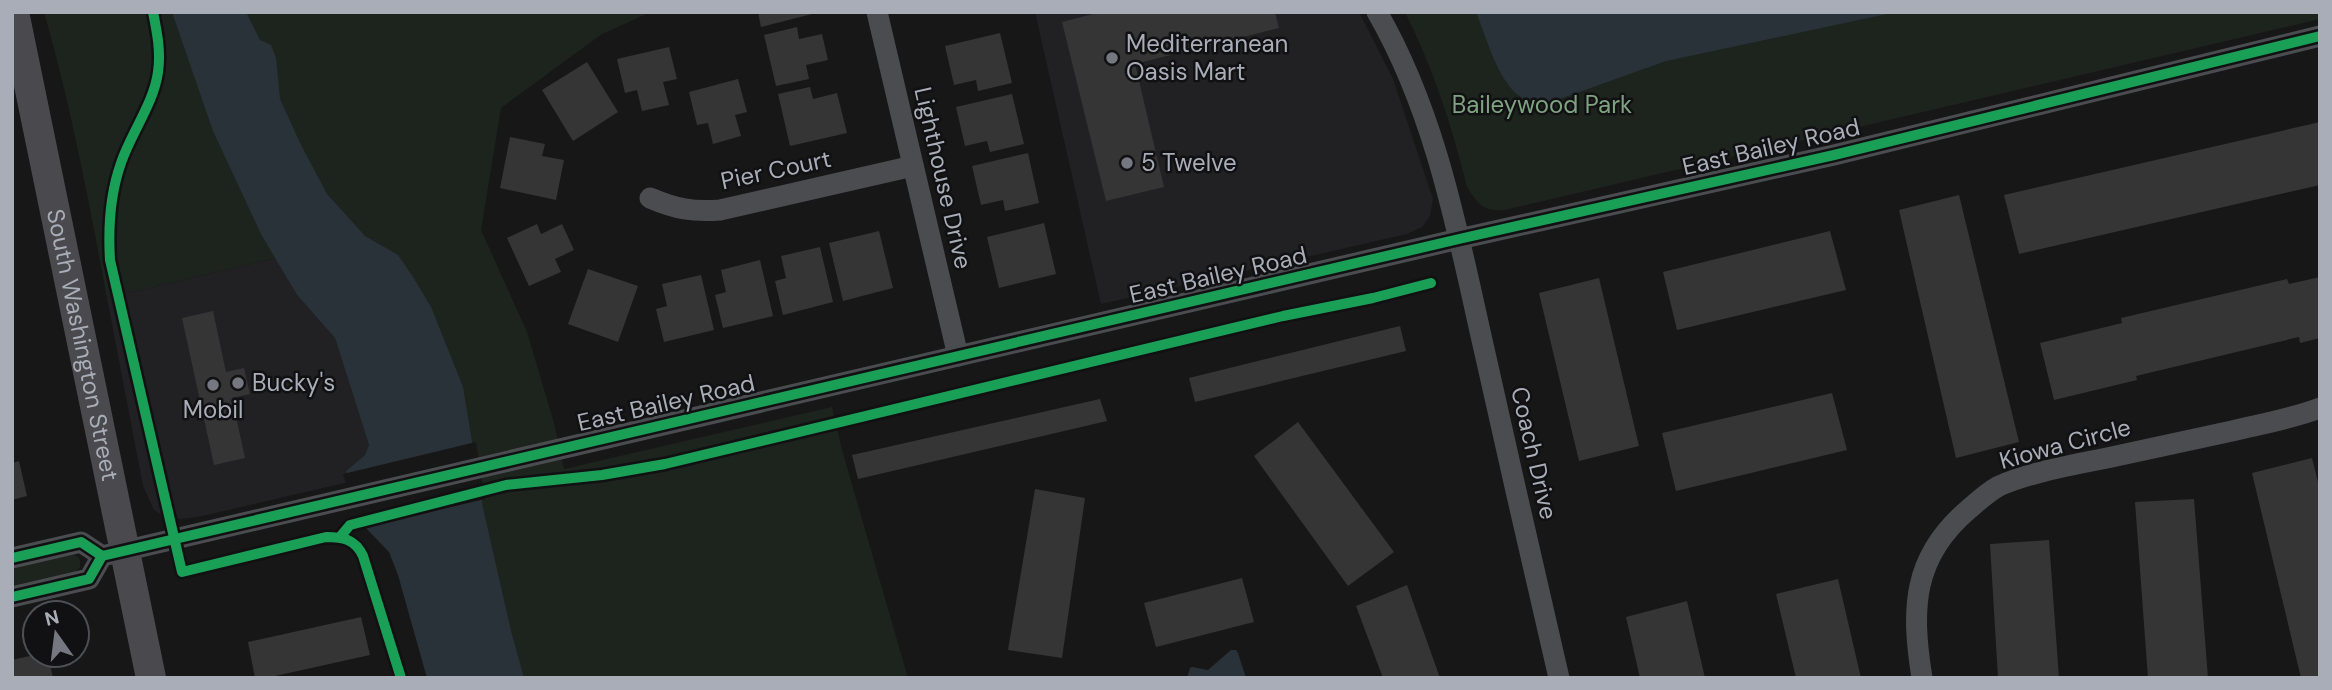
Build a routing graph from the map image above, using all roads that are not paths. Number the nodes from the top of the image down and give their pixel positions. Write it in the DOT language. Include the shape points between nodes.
graph roads {
  1 [pos="14,12"];
  2 [pos="877,12"];
  3 [pos="1377,12"];
  4 [pos="2320,36"];
  5 [pos="913,166"];
  6 [pos="650,198"];
  7 [pos="1459,239"];
  8 [pos="958,356"];
  9 [pos="2320,408"];
  10 [pos="113,553"];
  11 [pos="12,558"];
  12 [pos="12,597"];
  13 [pos="151,678"];
  14 [pos="1559,678"];
  15 [pos="1922,678"];
  1 -- 10 [label="main road, South Washington Street"];
  2 -- 5 [label="street, Lighthouse Drive"];
  3 -- 7 [label="street, Coach Drive" via="1431,135"];
  4 -- 7 [label="street, East Bailey Road" via="1833,155"];
  5 -- 6 [label="street, Pier Court" via="720,210 697,212"];
  5 -- 8 [label="street, Lighthouse Drive"];
  7 -- 8 [label="street, East Bailey Road"];
  7 -- 14 [label="street, Coach Drive"];
  8 -- 10 [label="street, East Bailey Road"];
  9 -- 15 [label="street, Kiowa Circle" via="2056,469 1999,486 1985,495 1942,534 1926,566 1915,611"];
  10 -- 11 [label="street" via="81,542"];
  10 -- 12 [label="street" via="89,579"];
  10 -- 13 [label="main road, South Washington Street"];
}
